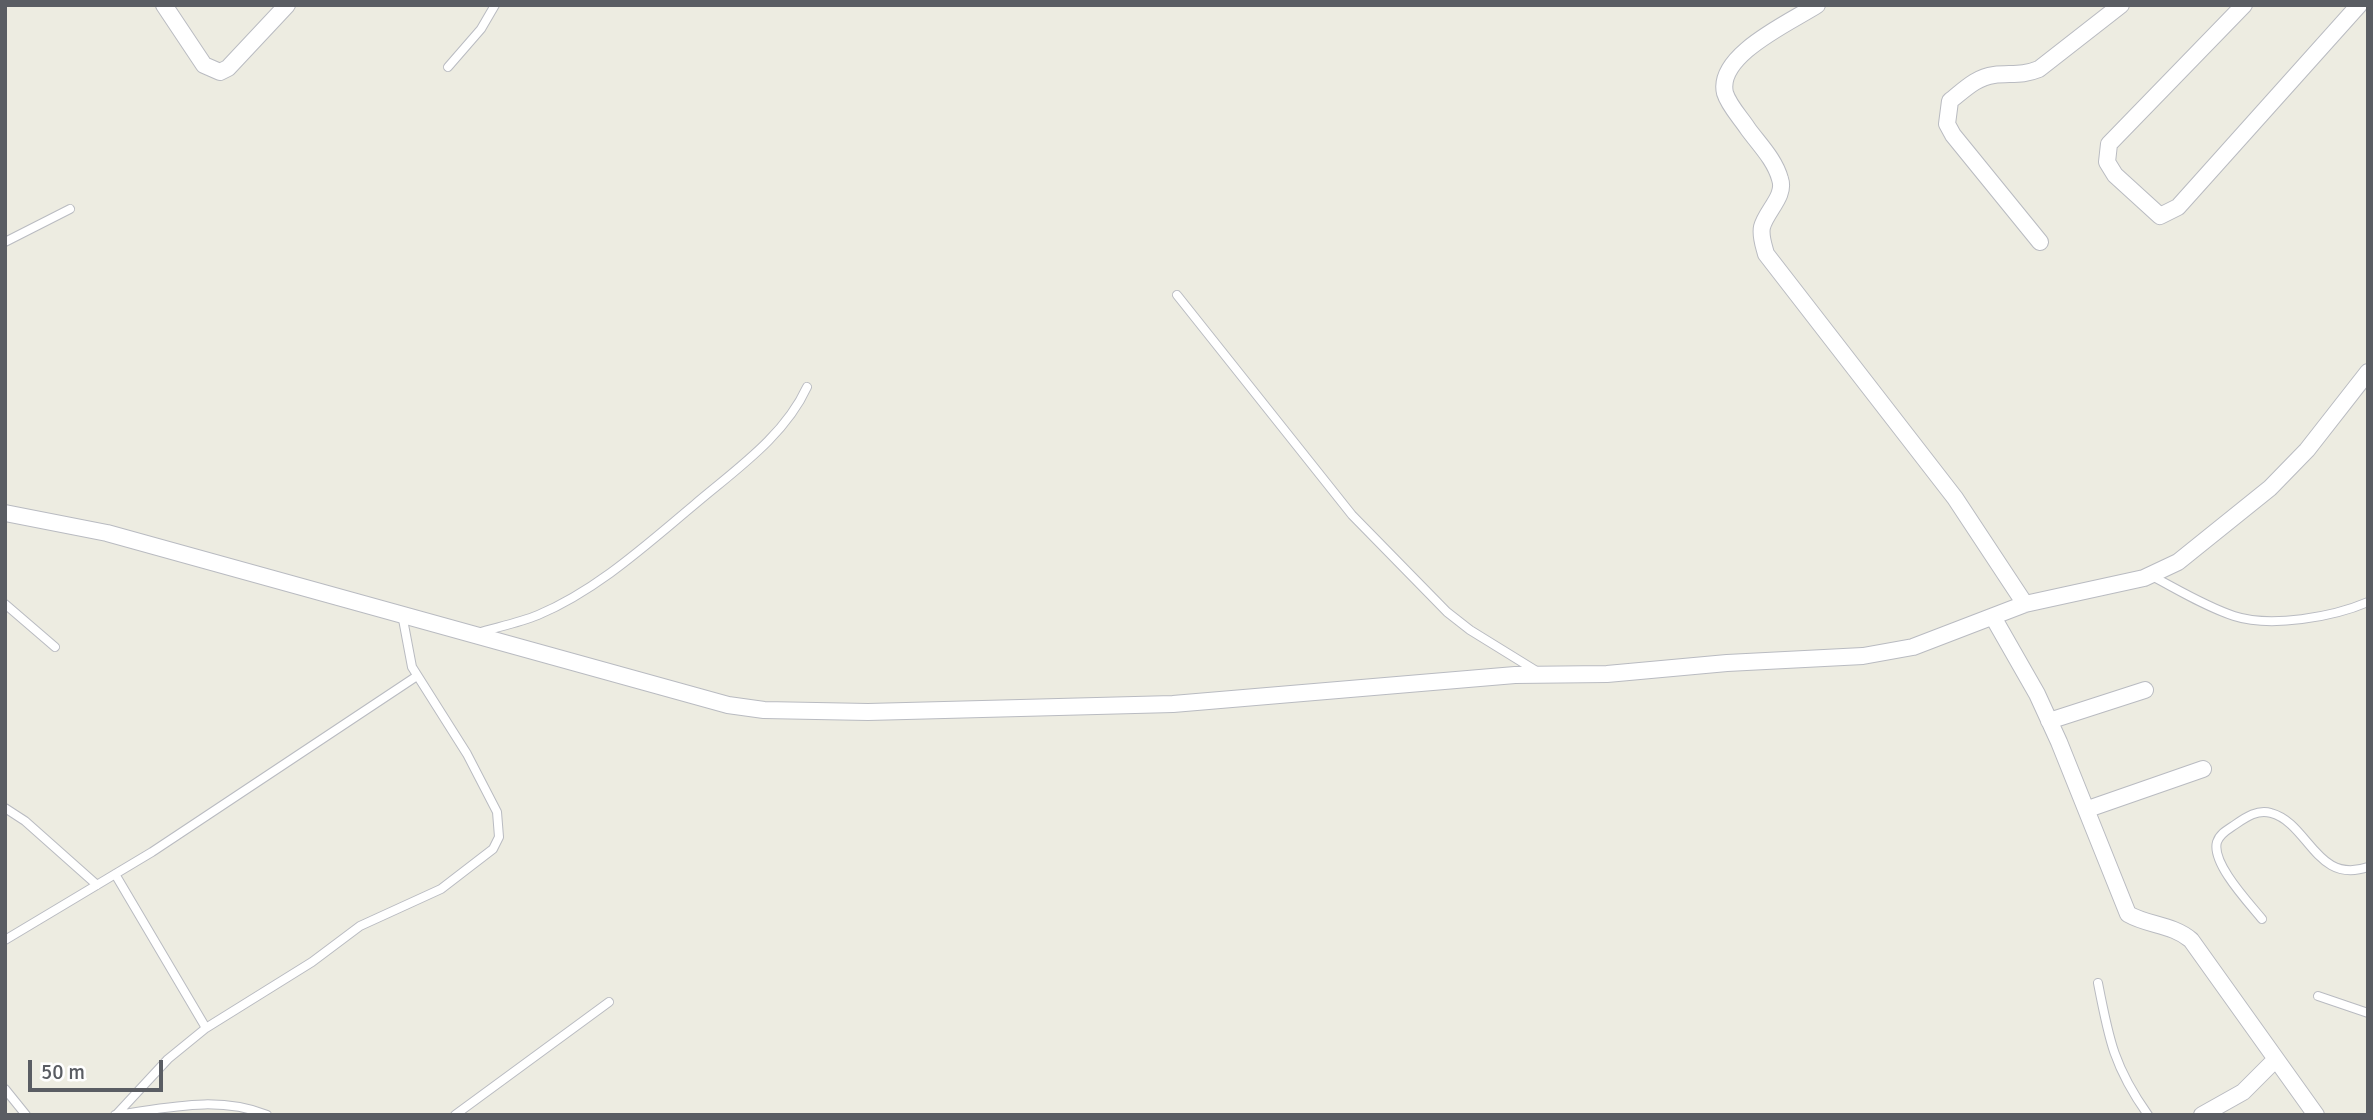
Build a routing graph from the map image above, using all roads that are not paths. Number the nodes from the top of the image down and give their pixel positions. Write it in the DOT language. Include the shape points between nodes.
graph roads {
  1 [pos="164,5"];
  2 [pos="287,5"];
  3 [pos="495,5"];
  4 [pos="1817,5"];
  5 [pos="2121,5"];
  6 [pos="2244,5"];
  7 [pos="2359,5"];
  8 [pos="448,67"];
  9 [pos="69,209"];
  10 [pos="5,242"];
  11 [pos="2040,242"];
  12 [pos="1177,295"];
  13 [pos="2368,372"];
  14 [pos="807,387"];
  15 [pos="5,513"];
  16 [pos="2150,575"];
  17 [pos="2368,602"];
  18 [pos="5,604"];
  19 [pos="2025,604"];
  20 [pos="401,614"];
  21 [pos="1993,617"];
  22 [pos="474,634"];
  23 [pos="55,648"];
  24 [pos="1542,674"];
  25 [pos="417,676"];
  26 [pos="2145,690"];
  27 [pos="2049,720"];
  28 [pos="2203,769"];
  29 [pos="5,808"];
  30 [pos="2088,809"];
  31 [pos="2368,867"];
  32 [pos="116,874"];
  33 [pos="97,885"];
  34 [pos="2262,919"];
  35 [pos="5,940"];
  36 [pos="2098,983"];
  37 [pos="2318,996"];
  38 [pos="609,1002"];
  39 [pos="2368,1013"];
  40 [pos="206,1028"];
  41 [pos="2275,1060"];
  42 [pos="5,1088"];
  43 [pos="26,1115"];
  44 [pos="116,1115"];
  45 [pos="267,1115"];
  46 [pos="455,1115"];
  47 [pos="2148,1115"];
  48 [pos="2202,1115"];
  49 [pos="2316,1115"];
  1 -- 2 [label="street" via="204,65 219,72"];
  3 -- 8 [label="lane"];
  4 -- 19 [label="street" via="1742,52 1726,75 1725,92 1776,167 1782,187 1762,228 1766,254 1955,498"];
  5 -- 11 [label="street" via="2039,69 1978,79 1950,101 1947,124 1952,135"];
  6 -- 7 [label="street" via="2109,144 2107,162 2115,175 2160,216 2178,207"];
  9 -- 10 [label="lane"];
  12 -- 24 [label="lane" via="1352,515 1447,612"];
  13 -- 16 [label="street" via="2307,450 2270,488 2178,562"];
  14 -- 22 [label="lane" via="784,424 750,458 629,559 576,596 537,616"];
  15 -- 20 [label="street" via="107,533"];
  16 -- 17 [label="lane" via="2211,607 2256,620 2332,615"];
  16 -- 19 [label="street"];
  18 -- 23 [label="lane"];
  19 -- 21 [label="street"];
  20 -- 22 [label="street"];
  20 -- 25 [label="lane"];
  21 -- 24 [label="street" via="1913,647 1863,656 1607,674"];
  21 -- 27 [label="street"];
  22 -- 24 [label="street" via="728,705 764,710 1173,705"];
  25 -- 32 [label="lane"];
  25 -- 40 [label="lane" via="467,754 497,812 499,836 493,849 441,889 360,926 312,962"];
  26 -- 27 [label="street"];
  27 -- 30 [label="street"];
  28 -- 30 [label="street"];
  29 -- 33 [label="lane"];
  30 -- 41 [label="street" via="2128,914 2168,926 2191,940"];
  31 -- 34 [label="lane" via="2346,870 2332,866 2283,819 2270,812 2248,816 2224,832 2217,858"];
  32 -- 33 [label="lane"];
  32 -- 40 [label="lane"];
  33 -- 35 [label="lane"];
  36 -- 47 [label="lane" via="2109,1044"];
  37 -- 39 [label="lane"];
  38 -- 46 [label="lane"];
  40 -- 44 [label="lane" via="168,1059"];
  41 -- 48 [label="street" via="2243,1092"];
  41 -- 49 [label="street"];
  42 -- 43 [label="lane"];
  44 -- 45 [label="lane" via="222,1103"];
}
